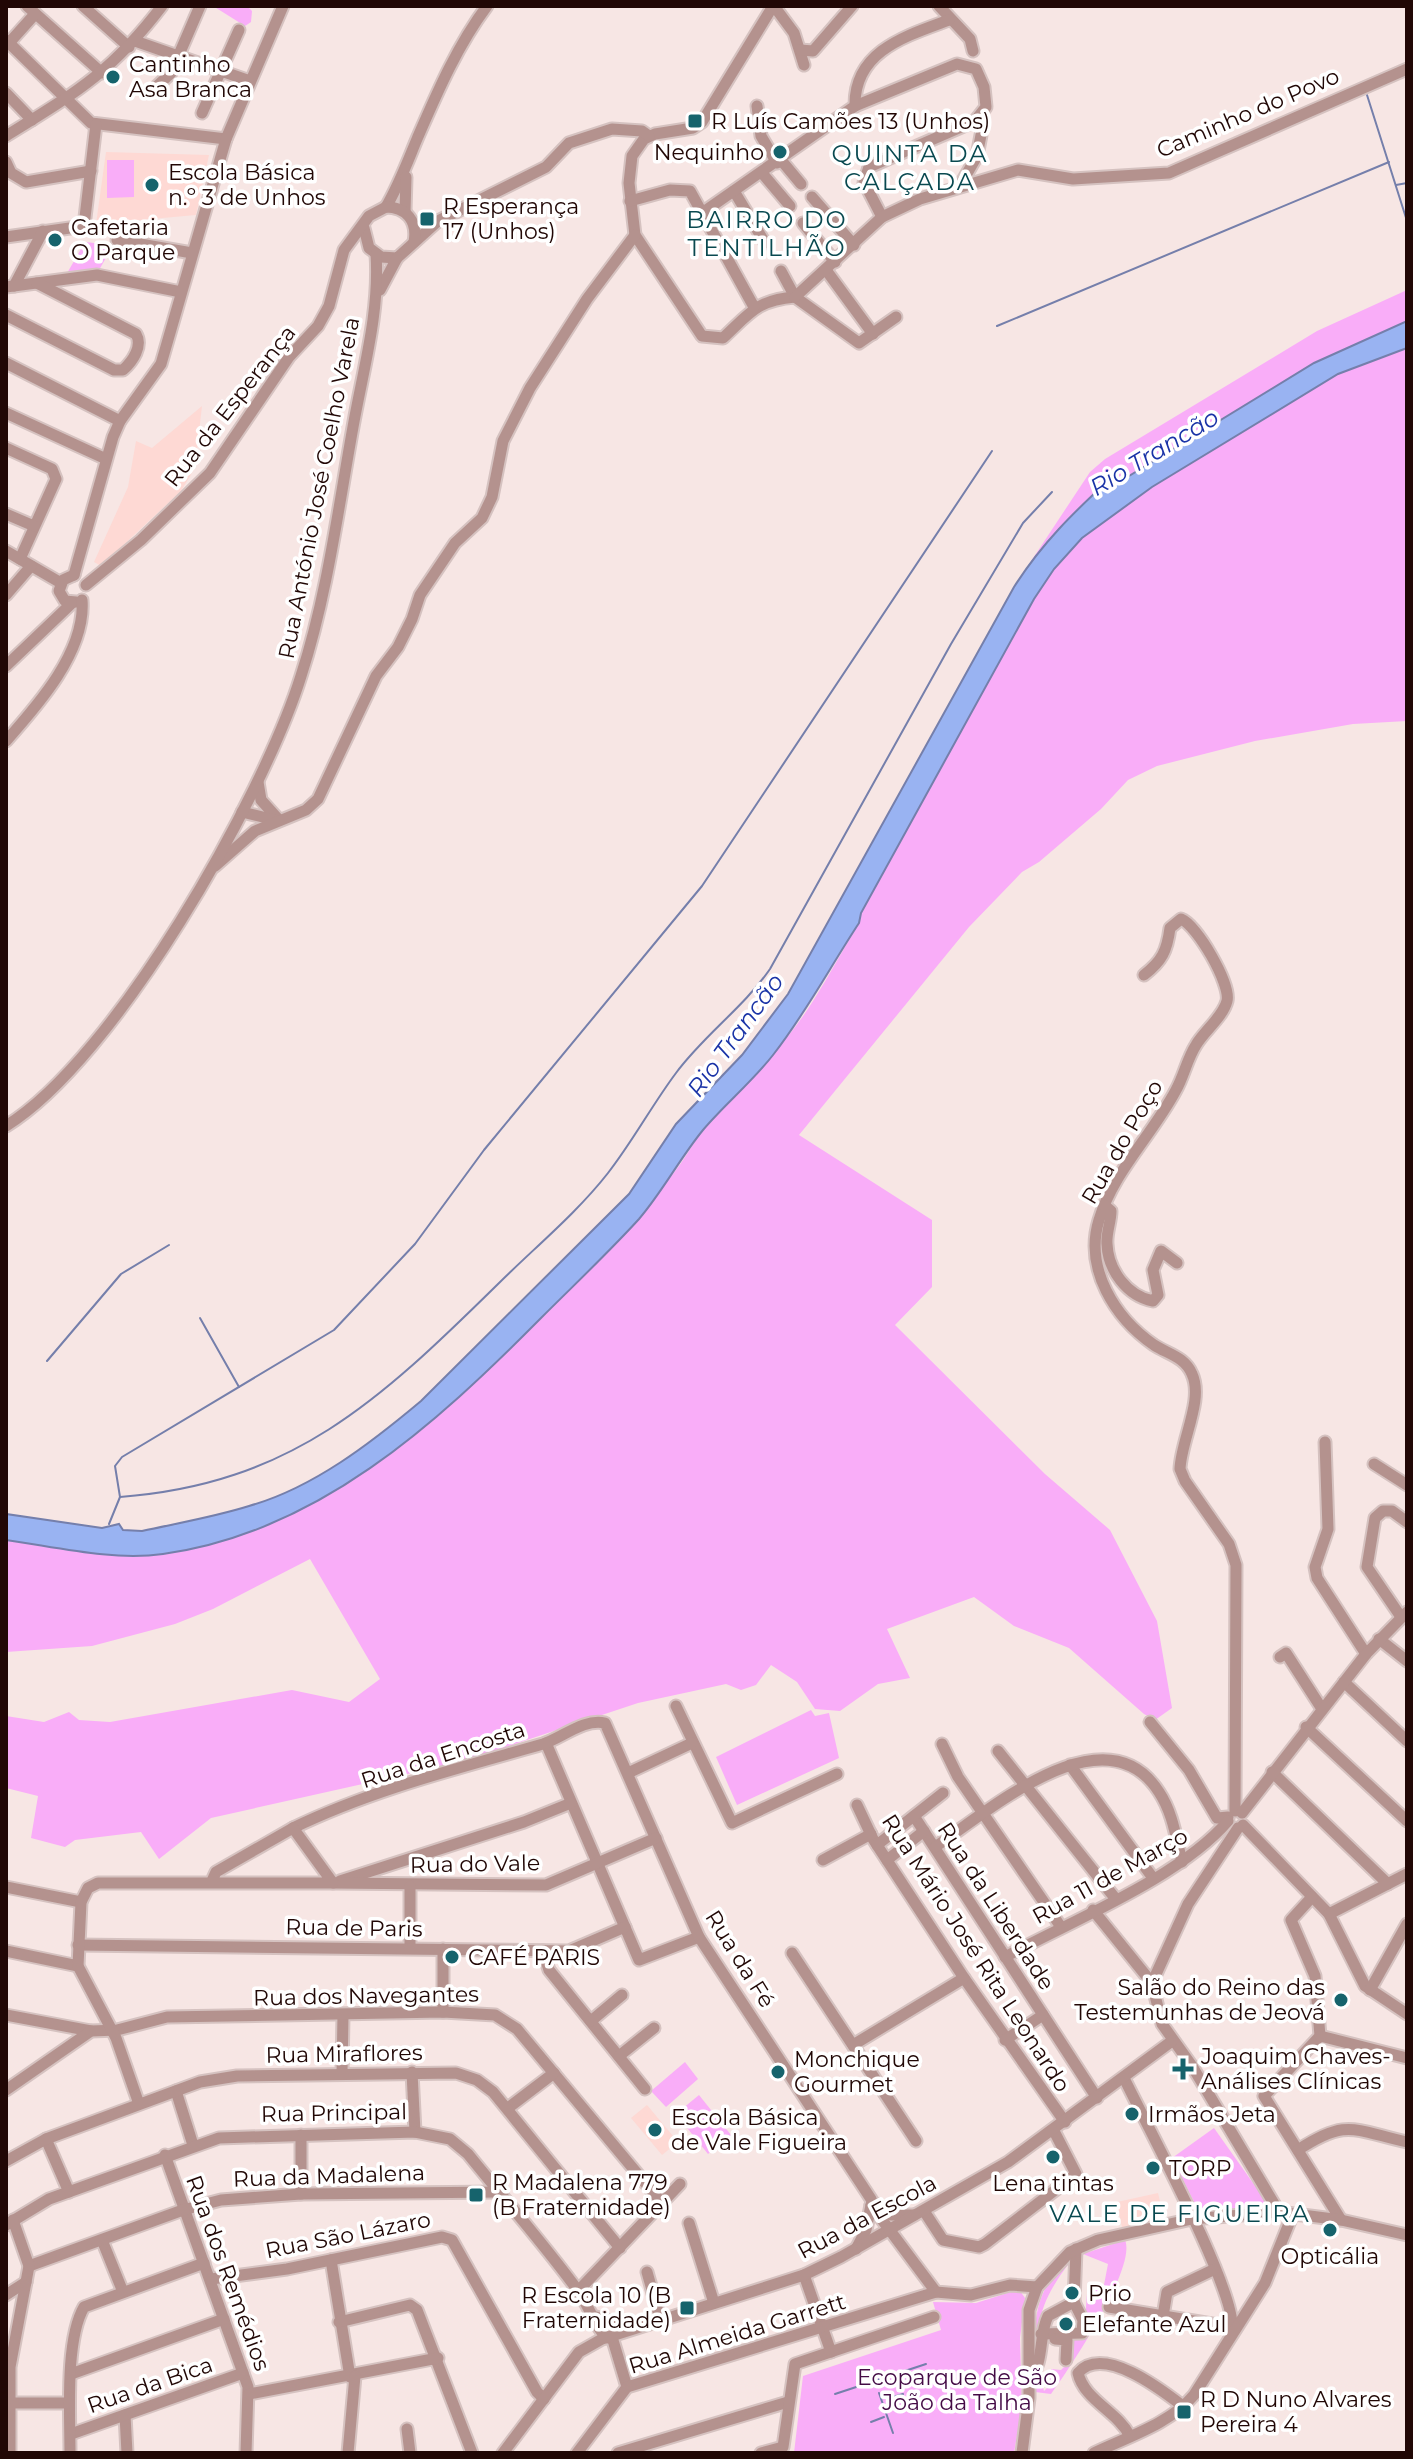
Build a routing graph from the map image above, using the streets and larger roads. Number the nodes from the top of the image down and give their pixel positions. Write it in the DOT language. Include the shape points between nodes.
graph roads {
  1 [pos="83,6"];
  2 [pos="162,6"];
  3 [pos="200,6"];
  4 [pos="283,6"];
  5 [pos="487,6"];
  6 [pos="774,6"];
  7 [pos="852,6"];
  8 [pos="939,6"];
  9 [pos="31,10"];
  10 [pos="949,20"];
  11 [pos="239,30"];
  12 [pos="8,41"];
  13 [pos="132,44"];
  14 [pos="800,50"];
  15 [pos="973,51"];
  16 [pos="178,55"];
  17 [pos="804,65"];
  18 [pos="1407,69"];
  19 [pos="222,70"];
  20 [pos="102,73"];
  21 [pos="250,81"];
  22 [pos="156,87"];
  23 [pos="6,93"];
  24 [pos="69,98"];
  25 [pos="757,106"];
  26 [pos="855,106"];
  27 [pos="202,113"];
  28 [pos="32,120"];
  29 [pos="96,124"];
  30 [pos="981,135"];
  31 [pos="6,136"];
  32 [pos="649,136"];
  33 [pos="226,139"];
  34 [pos="6,162"];
  35 [pos="779,162"];
  36 [pos="406,168"];
  37 [pos="91,171"];
  38 [pos="762,173"];
  39 [pos="801,184"];
  40 [pos="961,184"];
  41 [pos="734,191"];
  42 [pos="812,197"];
  43 [pos="630,201"];
  44 [pos="790,206"];
  45 [pos="386,207"];
  46 [pos="702,213"];
  47 [pos="408,215"];
  48 [pos="882,217"];
  49 [pos="438,221"];
  50 [pos="803,223"];
  51 [pos="364,228"];
  52 [pos="43,231"];
  53 [pos="635,235"];
  54 [pos="6,237"];
  55 [pos="117,240"];
  56 [pos="414,242"];
  57 [pos="765,243"];
  58 [pos="854,245"];
  59 [pos="372,251"];
  60 [pos="192,253"];
  61 [pos="397,258"];
  62 [pos="341,262"];
  63 [pos="831,266"];
  64 [pos="781,271"];
  65 [pos="37,283"];
  66 [pos="10,287"];
  67 [pos="181,292"];
  68 [pos="795,297"];
  69 [pos="376,302"];
  70 [pos="754,307"];
  71 [pos="6,315"];
  72 [pos="896,317"];
  73 [pos="873,334"];
  74 [pos="6,363"];
  75 [pos="6,413"];
  76 [pos="120,421"];
  77 [pos="6,448"];
  78 [pos="106,459"];
  79 [pos="6,514"];
  80 [pos="34,526"];
  81 [pos="6,551"];
  82 [pos="20,559"];
  83 [pos="31,566"];
  84 [pos="74,575"];
  85 [pos="61,583"];
  86 [pos="86,585"];
  87 [pos="6,595"];
  88 [pos="72,600"];
  89 [pos="6,666"];
  90 [pos="6,741"];
  91 [pos="258,782"];
  92 [pos="242,812"];
  93 [pos="279,820"];
  94 [pos="200,884"];
  95 [pos="1144,975"];
  96 [pos="6,1126"];
  97 [pos="1104,1205"];
  98 [pos="1177,1263"];
  99 [pos="1325,1442"];
  100 [pos="1374,1464"];
  101 [pos="1407,1485"];
  102 [pos="1407,1522"];
  103 [pos="1404,1614"];
  104 [pos="1379,1639"];
  105 [pos="1366,1654"];
  106 [pos="1280,1657"];
  107 [pos="1407,1661"];
  108 [pos="1344,1682"];
  109 [pos="676,1706"];
  110 [pos="1322,1709"];
  111 [pos="1150,1722"];
  112 [pos="605,1723"];
  113 [pos="1306,1727"];
  114 [pos="1407,1741"];
  115 [pos="546,1743"];
  116 [pos="692,1743"];
  117 [pos="942,1744"];
  118 [pos="998,1751"];
  119 [pos="1070,1765"];
  120 [pos="1272,1772"];
  121 [pos="628,1773"];
  122 [pos="837,1774"];
  123 [pos="1234,1780"];
  124 [pos="1026,1786"];
  125 [pos="1259,1789"];
  126 [pos="943,1793"];
  127 [pos="571,1803"];
  128 [pos="857,1805"];
  129 [pos="984,1815"];
  130 [pos="914,1816"];
  131 [pos="1236,1819"];
  132 [pos="1407,1821"];
  133 [pos="293,1828"];
  134 [pos="924,1831"];
  135 [pos="656,1838"];
  136 [pos="874,1840"];
  137 [pos="935,1847"];
  138 [pos="823,1860"];
  139 [pos="887,1860"];
  140 [pos="1182,1862"];
  141 [pos="599,1863"];
  142 [pos="1407,1874"];
  143 [pos="1153,1878"];
  144 [pos="211,1883"];
  145 [pos="333,1883"];
  146 [pos="1388,1884"];
  147 [pos="410,1886"];
  148 [pos="6,1887"];
  149 [pos="1312,1897"];
  150 [pos="1115,1898"];
  151 [pos="81,1902"];
  152 [pos="1093,1910"];
  153 [pos="1329,1914"];
  154 [pos="1407,1924"];
  155 [pos="625,1927"];
  156 [pos="1061,1927"];
  157 [pos="699,1937"];
  158 [pos="78,1945"];
  159 [pos="410,1948"];
  160 [pos="443,1949"];
  161 [pos="6,1951"];
  162 [pos="543,1951"];
  163 [pos="792,1953"];
  164 [pos="1005,1957"];
  165 [pos="78,1966"];
  166 [pos="964,1978"];
  167 [pos="1152,1989"];
  168 [pos="1370,1990"];
  169 [pos="622,1995"];
  170 [pos="443,2012"];
  171 [pos="1407,2014"];
  172 [pos="343,2015"];
  173 [pos="1043,2015"];
  174 [pos="7,2016"];
  175 [pos="591,2021"];
  176 [pos="654,2028"];
  177 [pos="111,2030"];
  178 [pos="91,2031"];
  179 [pos="1320,2036"];
  180 [pos="1005,2040"];
  181 [pos="1172,2041"];
  182 [pos="853,2045"];
  183 [pos="619,2056"];
  184 [pos="1407,2058"];
  185 [pos="412,2072"];
  186 [pos="342,2073"];
  187 [pos="554,2073"];
  188 [pos="1124,2078"];
  189 [pos="645,2089"];
  190 [pos="6,2090"];
  191 [pos="176,2091"];
  192 [pos="1097,2098"];
  193 [pos="139,2104"];
  194 [pos="508,2108"];
  195 [pos="1065,2122"];
  196 [pos="1054,2131"];
  197 [pos="415,2132"];
  198 [pos="301,2135"];
  199 [pos="46,2139"];
  200 [pos="916,2141"];
  201 [pos="1407,2142"];
  202 [pos="193,2145"];
  203 [pos="1298,2150"];
  204 [pos="165,2155"];
  205 [pos="6,2161"];
  206 [pos="680,2184"];
  207 [pos="69,2192"];
  208 [pos="499,2192"];
  209 [pos="301,2194"];
  210 [pos="661,2202"];
  211 [pos="871,2202"];
  212 [pos="183,2210"];
  213 [pos="1279,2212"];
  214 [pos="920,2213"];
  215 [pos="1292,2216"];
  216 [pos="1192,2219"];
  217 [pos="1341,2220"];
  218 [pos="9,2223"];
  219 [pos="689,2223"];
  220 [pos="888,2231"];
  221 [pos="1407,2234"];
  222 [pos="873,2239"];
  223 [pos="102,2240"];
  224 [pos="620,2248"];
  225 [pos="856,2249"];
  226 [pos="902,2249"];
  227 [pos="1076,2249"];
  228 [pos="331,2260"];
  229 [pos="204,2263"];
  230 [pos="29,2266"];
  231 [pos="1215,2269"];
  232 [pos="647,2272"];
  233 [pos="805,2278"];
  234 [pos="211,2279"];
  235 [pos="26,2282"];
  236 [pos="1037,2287"];
  237 [pos="578,2291"];
  238 [pos="123,2292"];
  239 [pos="936,2292"];
  240 [pos="6,2295"];
  241 [pos="1074,2302"];
  242 [pos="714,2303"];
  243 [pos="1109,2307"];
  244 [pos="1163,2316"];
  245 [pos="934,2317"];
  246 [pos="224,2319"];
  247 [pos="601,2319"];
  248 [pos="339,2322"];
  249 [pos="661,2322"];
  250 [pos="1218,2325"];
  251 [pos="643,2327"];
  252 [pos="823,2328"];
  253 [pos="1231,2335"];
  254 [pos="1042,2337"];
  255 [pos="608,2338"];
  256 [pos="579,2352"];
  257 [pos="831,2352"];
  258 [pos="438,2358"];
  259 [pos="1066,2360"];
  260 [pos="1045,2365"];
  261 [pos="8,2367"];
  262 [pos="243,2373"];
  263 [pos="71,2374"];
  264 [pos="352,2377"];
  265 [pos="1029,2379"];
  266 [pos="627,2387"];
  267 [pos="249,2394"];
  268 [pos="544,2399"];
  269 [pos="788,2402"];
  270 [pos="10,2403"];
  271 [pos="69,2403"];
  272 [pos="1184,2407"];
  273 [pos="125,2415"];
  274 [pos="8,2428"];
  275 [pos="407,2429"];
  276 [pos="71,2434"];
  277 [pos="1130,2436"];
  278 [pos="10,2453"];
  279 [pos="70,2453"];
  280 [pos="127,2453"];
  281 [pos="246,2453"];
  282 [pos="348,2453"];
  283 [pos="410,2453"];
  284 [pos="472,2453"];
  285 [pos="503,2453"];
  286 [pos="577,2453"];
  287 [pos="618,2453"];
  288 [pos="761,2453"];
  289 [pos="1022,2453"];
  290 [pos="1094,2453"];
  1 -- 13 [label="street"];
  2 -- 13 [label="street"];
  3 -- 16 [label="street"];
  4 -- 21 [label="street"];
  5 -- 36 [label="street" via="435,98"];
  6 -- 14 [label="street"];
  6 -- 32 [label="street" via="715,111 693,128"];
  7 -- 14 [label="street" via="813,51"];
  8 -- 10 [label="street"];
  9 -- 12 [label="street"];
  9 -- 20 [label="street"];
  10 -- 15 [label="street" via="970,39"];
  10 -- 26 [label="street" via="878,51 863,69"];
  11 -- 19 [label="street"];
  12 -- 24 [label="street"];
  13 -- 16 [label="street"];
  13 -- 20 [label="street"];
  14 -- 17 [label="street"];
  16 -- 19 [label="street"];
  16 -- 22 [label="street" via="171,73"];
  18 -- 40 [label="street, Caminho do Povo" via="1169,173 1073,179 1018,170"];
  19 -- 21 [label="street"];
  19 -- 27 [label="street"];
  20 -- 24 [label="street"];
  21 -- 33 [label="street"];
  23 -- 28 [label="street"];
  24 -- 28 [label="street"];
  24 -- 29 [label="street"];
  25 -- 35 [label="street" via="761,136"];
  26 -- 35 [label="street"];
  26 -- 48 [label="street" via="957,64 976,69 984,87 986,107 975,121 869,167 864,182"];
  28 -- 31 [label="street"];
  29 -- 33 [label="street"];
  29 -- 37 [label="street"];
  30 -- 40 [label="street" via="977,156"];
  32 -- 43 [label="street" via="632,156"];
  32 -- 49 [label="street" via="612,129 569,143 546,167"];
  33 -- 60 [label="street"];
  34 -- 37 [label="street" via="11,173 26,182"];
  35 -- 38 [label="street"];
  35 -- 39 [label="street"];
  36 -- 45 [label="street"];
  36 -- 47 [label="street"];
  37 -- 52 [label="street" via="84,226"];
  38 -- 41 [label="street"];
  38 -- 44 [label="street"];
  40 -- 48 [label="street, Caminho do Povo"];
  41 -- 46 [label="street"];
  41 -- 57 [label="street"];
  42 -- 58 [label="street"];
  43 -- 46 [label="street" via="670,190 690,191"];
  43 -- 53 [label="street"];
  45 -- 47 [label="street"];
  45 -- 51 [label="street" via="369,216"];
  46 -- 70 [label="street"];
  47 -- 49 [label="street" via="420,222"];
  47 -- 56 [label="street"];
  48 -- 58 [label="street, Caminho do Povo"];
  49 -- 56 [label="street"];
  50 -- 63 [label="street"];
  51 -- 59 [label="street"];
  51 -- 62 [label="street, Rua da Esperança" via="344,250"];
  52 -- 54 [label="street"];
  52 -- 66 [label="street"];
  53 -- 70 [label="street" via="702,336 723,338"];
  53 -- 93 [label="street" via="530,388 503,441 492,497 482,518 455,543 420,595 318,799"];
  55 -- 60 [label="street"];
  56 -- 61 [label="street"];
  58 -- 63 [label="street, Caminho do Povo"];
  59 -- 61 [label="street"];
  59 -- 62 [label="street" via="350,252"];
  59 -- 69 [label="street, Rua António José Coelho Varela"];
  60 -- 67 [label="street"];
  61 -- 69 [label="street, Rua António José Coelho Varela"];
  62 -- 86 [label="street, Rua da Esperança" via="318,326 289,357 210,473"];
  63 -- 68 [label="street, Caminho do Povo"];
  63 -- 73 [label="street"];
  64 -- 68 [label="street"];
  65 -- 66 [label="street"];
  65 -- 67 [label="street" via="97,275"];
  65 -- 71 [label="street" via="139,337 130,364 119,371"];
  67 -- 76 [label="street" via="161,364"];
  68 -- 70 [label="street" via="774,298"];
  68 -- 73 [label="street" via="859,343"];
  69 -- 91 [label="street, Rua António José Coelho Varela" via="324,586 302,674"];
  72 -- 73 [label="street"];
  74 -- 76 [label="street"];
  75 -- 78 [label="street"];
  76 -- 78 [label="street"];
  77 -- 80 [label="street" via="55,473 55,485"];
  78 -- 84 [label="street"];
  79 -- 80 [label="street"];
  80 -- 82 [label="street"];
  81 -- 82 [label="street"];
  82 -- 83 [label="street"];
  83 -- 85 [label="street"];
  83 -- 87 [label="street"];
  84 -- 85 [label="street"];
  84 -- 86 [label="street"];
  85 -- 88 [label="street"];
  86 -- 88 [label="street"];
  88 -- 89 [label="street"];
  88 -- 90 [label="street" via="83,613 76,640"];
  91 -- 92 [label="street, Rua António José Coelho Varela"];
  91 -- 93 [label="street" via="261,800"];
  92 -- 93 [label="street"];
  92 -- 94 [label="street, Rua António José Coelho Varela"];
  93 -- 94 [label="street" via="231,850"];
  94 -- 96 [label="street" via="109,1027"];
  95 -- 97 [label="street, Rua do Poço" via="1160,962 1174,921 1186,921 1211,956 1227,999"];
  97 -- 98 [label="street" via="1111,1211 1109,1257 1123,1286 1153,1301 1158,1295 1153,1270 1161,1251"];
  97 -- 123 [label="street, Rua do Poço" via="1095,1246 1106,1291 1137,1332 1193,1374 1195,1389 1180,1469 1229,1544 1236,1565"];
  99 -- 105 [label="street" via="1328,1529 1315,1567 1317,1578"];
  100 -- 101 [label="street"];
  102 -- 103 [label="street" via="1392,1511 1375,1518 1367,1567"];
  103 -- 104 [label="street"];
  104 -- 105 [label="street"];
  104 -- 107 [label="street"];
  105 -- 108 [label="street"];
  106 -- 110 [label="street" via="1286,1653"];
  108 -- 110 [label="street"];
  108 -- 114 [label="street"];
  109 -- 116 [label="street"];
  110 -- 113 [label="street"];
  111 -- 131 [label="street" via="1189,1770 1217,1818"];
  112 -- 115 [label="street, Rua da Encosta" via="595,1721"];
  112 -- 121 [label="street, Rua da Fé"];
  113 -- 120 [label="street"];
  113 -- 132 [label="street"];
  115 -- 127 [label="street"];
  115 -- 133 [label="street, Rua da Encosta" via="482,1760"];
  116 -- 121 [label="street"];
  116 -- 122 [label="street" via="732,1823"];
  117 -- 129 [label="street"];
  118 -- 124 [label="street"];
  119 -- 124 [label="street"];
  119 -- 140 [label="street" via="1113,1759 1145,1776 1171,1815"];
  119 -- 143 [label="street"];
  120 -- 125 [label="street"];
  120 -- 146 [label="street"];
  121 -- 135 [label="street, Rua da Fé"];
  123 -- 125 [label="street" via="1244,1789"];
  123 -- 131 [label="street, Rua do Poço"];
  124 -- 129 [label="street"];
  124 -- 150 [label="street"];
  125 -- 131 [label="street"];
  126 -- 130 [label="street"];
  127 -- 141 [label="street"];
  127 -- 145 [label="street"];
  128 -- 136 [label="street, Rua Mário José Rita Leonardo"];
  129 -- 137 [label="street"];
  129 -- 156 [label="street"];
  130 -- 134 [label="street, Rua da Liberdade"];
  130 -- 136 [label="street"];
  131 -- 140 [label="street, Rua 11 de Março"];
  131 -- 149 [label="street"];
  131 -- 167 [label="street" via="1188,1904"];
  133 -- 144 [label="street, Rua da Encosta" via="216,1872"];
  133 -- 145 [label="street"];
  134 -- 137 [label="street, Rua da Liberdade"];
  134 -- 139 [label="street"];
  135 -- 141 [label="street, Rua do Vale"];
  135 -- 157 [label="street, Rua da Fé"];
  136 -- 138 [label="street"];
  136 -- 139 [label="street, Rua Mário José Rita Leonardo"];
  137 -- 164 [label="street, Rua da Liberdade"];
  139 -- 166 [label="street, Rua Mário José Rita Leonardo"];
  140 -- 143 [label="street, Rua 11 de Março"];
  141 -- 147 [label="street, Rua do Vale" via="546,1885"];
  141 -- 155 [label="street"];
  142 -- 146 [label="street"];
  143 -- 150 [label="street, Rua 11 de Março"];
  144 -- 145 [label="street, Rua do Vale"];
  144 -- 151 [label="street, Rua do Vale" via="98,1883 88,1888"];
  145 -- 147 [label="street, Rua do Vale"];
  146 -- 153 [label="street"];
  147 -- 159 [label="street"];
  148 -- 151 [label="street"];
  149 -- 153 [label="street"];
  149 -- 179 [label="street" via="1291,1920 1315,1976"];
  150 -- 152 [label="street, Rua 11 de Março"];
  151 -- 158 [label="street"];
  152 -- 156 [label="street, Rua 11 de Março"];
  152 -- 167 [label="street"];
  153 -- 168 [label="street"];
  154 -- 168 [label="street"];
  155 -- 157 [label="street" via="639,1960"];
  155 -- 162 [label="street, Rua de Paris" via="569,1951"];
  156 -- 164 [label="street, Rua 11 de Março"];
  157 -- 211 [label="street, Rua da Fé"];
  158 -- 159 [label="street, Rua de Paris"];
  158 -- 165 [label="street"];
  159 -- 160 [label="street, Rua de Paris"];
  160 -- 162 [label="street, Rua de Paris"];
  160 -- 170 [label="street"];
  161 -- 165 [label="street"];
  162 -- 175 [label="street" via="549,1970"];
  163 -- 182 [label="street"];
  164 -- 173 [label="street, Rua da Liberdade"];
  165 -- 177 [label="street"];
  166 -- 180 [label="street, Rua Mário José Rita Leonardo"];
  166 -- 182 [label="street"];
  167 -- 181 [label="street"];
  168 -- 171 [label="street"];
  169 -- 175 [label="street"];
  170 -- 172 [label="street, Rua dos Navegantes"];
  170 -- 187 [label="street, Rua dos Navegantes" via="495,2015 517,2029"];
  172 -- 177 [label="street, Rua dos Navegantes" via="167,2017"];
  172 -- 186 [label="street"];
  173 -- 180 [label="street"];
  173 -- 192 [label="street, Rua da Liberdade"];
  174 -- 178 [label="street, Rua dos Navegantes"];
  175 -- 183 [label="street"];
  176 -- 183 [label="street"];
  177 -- 178 [label="street, Rua dos Navegantes"];
  177 -- 193 [label="street"];
  178 -- 190 [label="street"];
  179 -- 184 [label="street"];
  179 -- 203 [label="street" via="1264,2096"];
  180 -- 195 [label="street, Rua Mário José Rita Leonardo"];
  181 -- 188 [label="street, Rua da Escola"];
  181 -- 213 [label="street"];
  182 -- 200 [label="street"];
  183 -- 189 [label="street"];
  185 -- 186 [label="street, Rua Miraflores"];
  185 -- 194 [label="street, Rua Miraflores" via="456,2073 477,2080"];
  185 -- 197 [label="street"];
  186 -- 191 [label="street, Rua Miraflores" via="237,2076"];
  187 -- 194 [label="street"];
  187 -- 210 [label="street, Rua dos Navegantes"];
  188 -- 192 [label="street, Rua da Escola"];
  188 -- 216 [label="street"];
  191 -- 193 [label="street, Rua Miraflores"];
  191 -- 202 [label="street"];
  192 -- 195 [label="street, Rua da Escola"];
  193 -- 199 [label="street, Rua Miraflores"];
  194 -- 224 [label="street, Rua Miraflores"];
  195 -- 196 [label="street, Rua da Escola"];
  196 -- 214 [label="street, Rua da Escola"];
  196 -- 214 [label="street" via="1076,2174 985,2244 943,2240"];
  197 -- 198 [label="street, Rua Principal"];
  197 -- 208 [label="street, Rua Principal" via="450,2139"];
  198 -- 202 [label="street, Rua Principal" via="247,2135"];
  198 -- 209 [label="street"];
  199 -- 205 [label="street, Rua Miraflores"];
  199 -- 207 [label="street"];
  201 -- 203 [label="street" via="1343,2128"];
  202 -- 204 [label="street, Rua Principal"];
  203 -- 217 [label="street"];
  204 -- 207 [label="street, Rua Principal"];
  204 -- 212 [label="street, Rua dos Remédios"];
  206 -- 210 [label="street"];
  207 -- 218 [label="street, Rua Principal"];
  208 -- 209 [label="street, Rua da Madalena"];
  208 -- 237 [label="street, Rua Principal"];
  209 -- 212 [label="street, Rua da Madalena" via="234,2199"];
  210 -- 224 [label="street"];
  211 -- 214 [label="street" via="891,2215"];
  211 -- 220 [label="street, Rua da Fé"];
  211 -- 225 [label="street"];
  212 -- 223 [label="street, Rua da Madalena"];
  212 -- 229 [label="street, Rua dos Remédios"];
  213 -- 215 [label="street"];
  213 -- 216 [label="street"];
  214 -- 220 [label="street, Rua da Escola"];
  215 -- 217 [label="street"];
  215 -- 253 [label="street" via="1265,2283"];
  216 -- 227 [label="street"];
  216 -- 231 [label="street"];
  217 -- 221 [label="street"];
  218 -- 230 [label="street"];
  219 -- 242 [label="street"];
  220 -- 222 [label="street, Rua da Escola"];
  220 -- 226 [label="street, Rua da Fé"];
  222 -- 225 [label="street, Rua da Escola"];
  222 -- 226 [label="street"];
  223 -- 230 [label="street, Rua da Madalena"];
  223 -- 238 [label="street"];
  224 -- 237 [label="street"];
  225 -- 233 [label="street, Rua da Escola"];
  226 -- 239 [label="street, Rua da Fé"];
  227 -- 236 [label="street"];
  227 -- 241 [label="street"];
  228 -- 234 [label="street, Rua São Lázaro"];
  228 -- 248 [label="street"];
  228 -- 268 [label="street, Rua São Lázaro" via="442,2237 452,2240"];
  229 -- 234 [label="street, Rua dos Remédios"];
  229 -- 238 [label="street"];
  230 -- 235 [label="street"];
  231 -- 244 [label="street" via="1167,2292"];
  231 -- 253 [label="street" via="1234,2316"];
  232 -- 249 [label="street"];
  233 -- 242 [label="street, Rua da Escola"];
  233 -- 252 [label="street"];
  234 -- 246 [label="street, Rua dos Remédios"];
  235 -- 240 [label="street"];
  235 -- 261 [label="street"];
  236 -- 239 [label="street" via="1010,2285 971,2295"];
  236 -- 265 [label="street" via="1027,2334"];
  237 -- 247 [label="street, Rua Principal"];
  238 -- 263 [label="street" via="84,2307"];
  239 -- 252 [label="street, Rua Almeida Garrett"];
  241 -- 254 [label="street" via="1048,2316"];
  241 -- 254 [label="street" via="1083,2320 1082,2333"];
  242 -- 249 [label="street, Rua da Escola"];
  243 -- 244 [label="street"];
  244 -- 250 [label="street"];
  245 -- 257 [label="street"];
  246 -- 262 [label="street, Rua dos Remédios"];
  246 -- 263 [label="street"];
  247 -- 251 [label="street"];
  247 -- 255 [label="street, Rua Principal" via="598,2330"];
  247 -- 256 [label="street"];
  248 -- 258 [label="street" via="410,2305"];
  248 -- 264 [label="street"];
  249 -- 251 [label="street, Rua da Escola"];
  251 -- 255 [label="street, Rua da Escola"];
  252 -- 257 [label="street"];
  252 -- 266 [label="street, Rua Almeida Garrett"];
  253 -- 272 [label="street"];
  254 -- 259 [label="street" via="1067,2340"];
  254 -- 260 [label="street"];
  254 -- 265 [label="street" via="1038,2368"];
  255 -- 256 [label="street, Rua da Escola"];
  255 -- 266 [label="street, Rua Principal"];
  256 -- 268 [label="street"];
  257 -- 269 [label="street" via="795,2364"];
  258 -- 264 [label="street"];
  258 -- 284 [label="street"];
  261 -- 270 [label="street"];
  262 -- 267 [label="street, Rua dos Remédios"];
  262 -- 273 [label="street, Rua da Bica"];
  263 -- 271 [label="street"];
  264 -- 267 [label="street"];
  264 -- 282 [label="street"];
  265 -- 289 [label="street"];
  266 -- 286 [label="street, Rua Almeida Garrett"];
  267 -- 281 [label="street, Rua dos Remédios"];
  268 -- 285 [label="street"];
  269 -- 287 [label="street"];
  269 -- 288 [label="street" via="783,2447"];
  270 -- 271 [label="street"];
  270 -- 274 [label="street"];
  271 -- 276 [label="street"];
  272 -- 277 [label="street"];
  272 -- 277 [label="street" via="1129,2371 1092,2362 1083,2366 1078,2373 1081,2386 1118,2416"];
  273 -- 276 [label="street, Rua da Bica"];
  273 -- 280 [label="street"];
  274 -- 278 [label="street"];
  275 -- 283 [label="street"];
  276 -- 279 [label="street"];
  277 -- 290 [label="street"];
}
